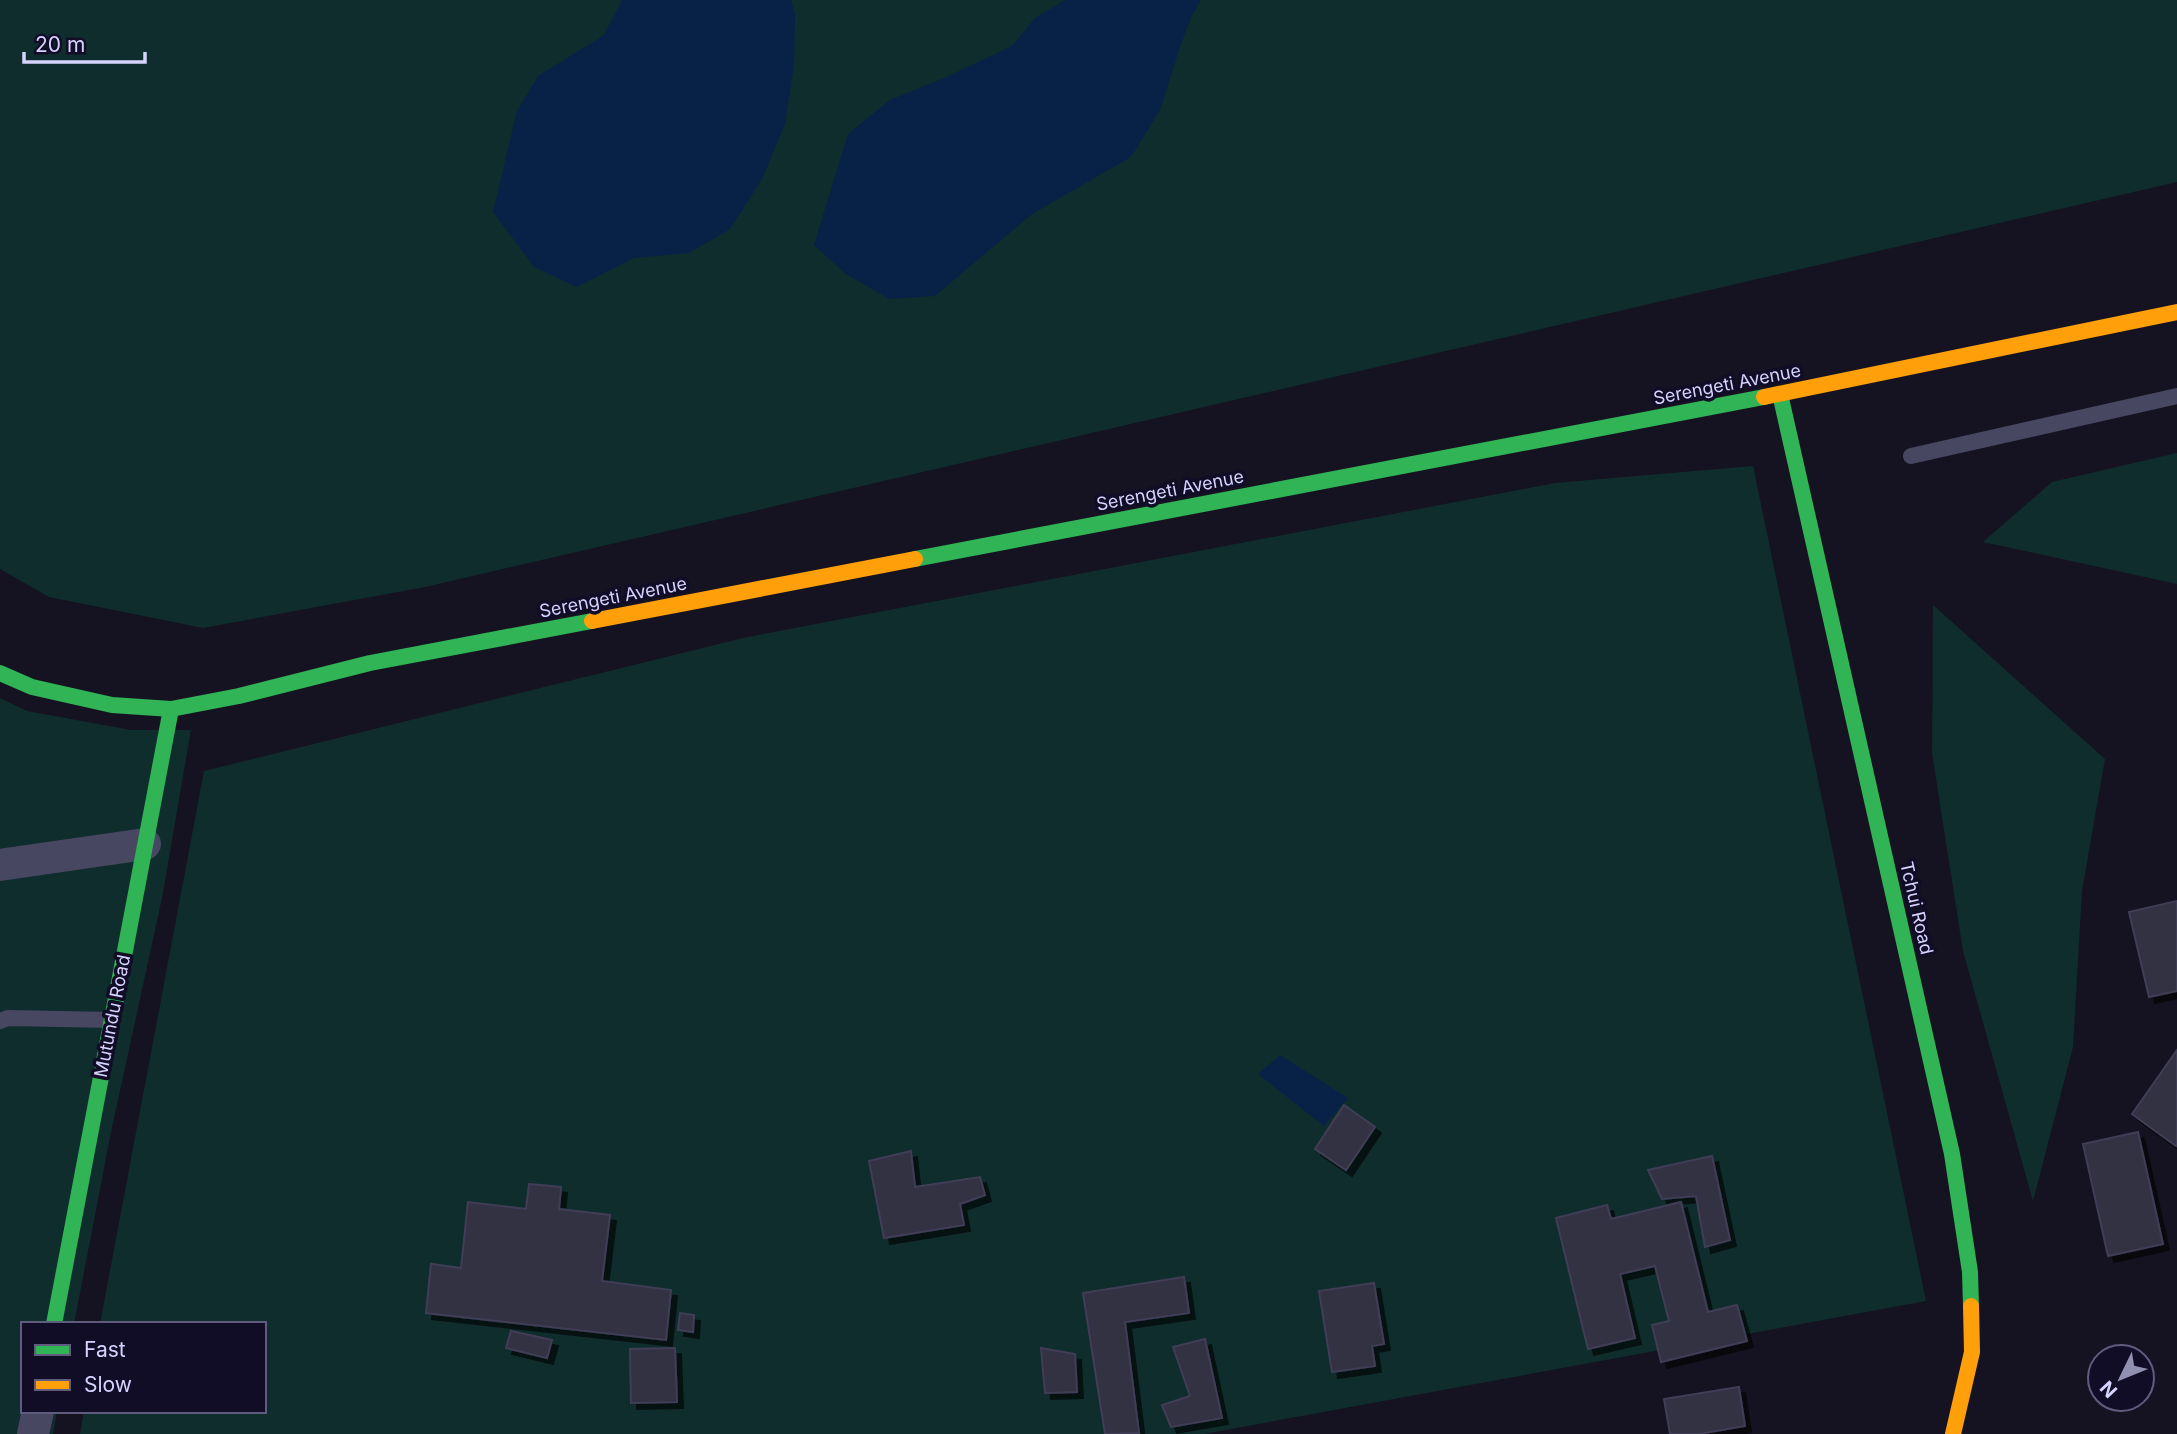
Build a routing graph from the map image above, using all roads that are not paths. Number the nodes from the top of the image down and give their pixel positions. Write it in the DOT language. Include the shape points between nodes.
graph roads {
  1 [pos="2177,312"];
  2 [pos="1780,394"];
  3 [pos="2177,396"];
  4 [pos="1911,456"];
  5 [pos="0,673"];
  6 [pos="171,709"];
  7 [pos="145,844"];
  8 [pos="0,865"];
  9 [pos="112,1020"];
  10 [pos="0,1021"];
  11 [pos="54,1322"];
  12 [pos="38,1413"];
  13 [pos="33,1434"];
  14 [pos="1953,1434"];
  1 -- 2 [label="street, Serengeti Avenue"];
  2 -- 6 [label="street, Serengeti Avenue" via="370,663"];
  2 -- 14 [label="street, Tchui Road" via="1952,1154 1970,1272 1972,1352"];
  3 -- 4 [label="lane"];
  5 -- 6 [label="street, Serengeti Avenue" via="32,687 112,705"];
  6 -- 7 [label="street, Mutundu Road"];
  7 -- 8 [label="street"];
  7 -- 9 [label="street, Mutundu Road"];
  9 -- 10 [label="lane"];
  9 -- 11 [label="street, Mutundu Road"];
  12 -- 13 [label="street"];
}
